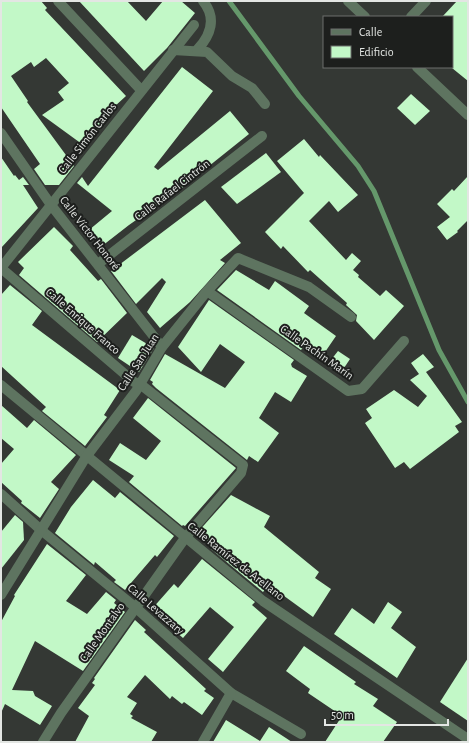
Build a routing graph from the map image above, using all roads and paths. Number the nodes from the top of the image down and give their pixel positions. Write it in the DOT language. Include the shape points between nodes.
graph roads {
  1 [pos="58,1"];
  2 [pos="202,1"];
  3 [pos="348,1"];
  4 [pos="426,1"];
  5 [pos="364,16"];
  6 [pos="411,16"];
  7 [pos="194,25"];
  8 [pos="173,50"];
  9 [pos="197,50"];
  10 [pos="418,68"];
  11 [pos="141,90"];
  12 [pos="265,104"];
  13 [pos="468,115"];
  14 [pos="1,133"];
  15 [pos="262,136"];
  16 [pos="51,205"];
  17 [pos="98,264"];
  18 [pos="1,268"];
  19 [pos="207,291"];
  20 [pos="350,317"];
  21 [pos="404,341"];
  22 [pos="162,346"];
  23 [pos="140,384"];
  24 [pos="2,387"];
  25 [pos="86,457"];
  26 [pos="243,465"];
  27 [pos="1,494"];
  28 [pos="41,530"];
  29 [pos="185,538"];
  30 [pos="1,595"];
  31 [pos="135,607"];
  32 [pos="231,693"];
  33 [pos="301,734"];
  34 [pos="468,739"];
  35 [pos="43,742"];
  36 [pos="203,742"];
  1 -- 11 [label="street"];
  2 -- 9 [label="street" via="212,18 204,42"];
  3 -- 5 [label="street"];
  4 -- 6 [label="street"];
  7 -- 8 [label="street, Calle Simón Carlos"];
  8 -- 9 [label="street"];
  8 -- 11 [label="street, Calle Simón Carlos"];
  9 -- 12 [label="street" via="207,52 232,76 252,88"];
  10 -- 13 [label="street"];
  11 -- 16 [label="street, Calle Simón Carlos"];
  14 -- 16 [label="street, Calle Víctor Honoré"];
  15 -- 17 [label="street, Calle Rafael Cintrón"];
  16 -- 17 [label="street, Calle Víctor Honoré"];
  16 -- 18 [label="street, Calle Simón Carlos"];
  17 -- 22 [label="street, Calle Víctor Honoré"];
  18 -- 23 [label="street, Calle Enrique Franco" via="134,382"];
  19 -- 20 [label="street, Calle San Juan" via="238,258 309,287"];
  19 -- 21 [label="street, Calle Pachín Marín" via="348,391 362,389"];
  19 -- 22 [label="street, Calle San Juan"];
  22 -- 23 [label="street, Calle San Juan"];
  23 -- 25 [label="street, Calle San Juan"];
  23 -- 26 [label="street, Calle Enrique Franco"];
  24 -- 25 [label="street, Calle Ramírez de Arellano"];
  25 -- 28 [label="street, Calle San Juan"];
  25 -- 29 [label="street, Calle Ramírez de Arellano"];
  26 -- 29 [label="street, Calle Montalvo" via="241,474"];
  27 -- 28 [label="street, Calle Levazzary"];
  28 -- 30 [label="street, Calle San Juan"];
  28 -- 31 [label="street, Calle Levazzary"];
  29 -- 31 [label="street, Calle Montalvo"];
  29 -- 34 [label="street, Calle Ramírez de Arellano" via="263,601"];
  31 -- 32 [label="street, Calle Levazzary"];
  31 -- 35 [label="street, Calle Montalvo"];
  32 -- 33 [label="street, Calle Levazzary"];
  32 -- 36 [label="street"];
}
